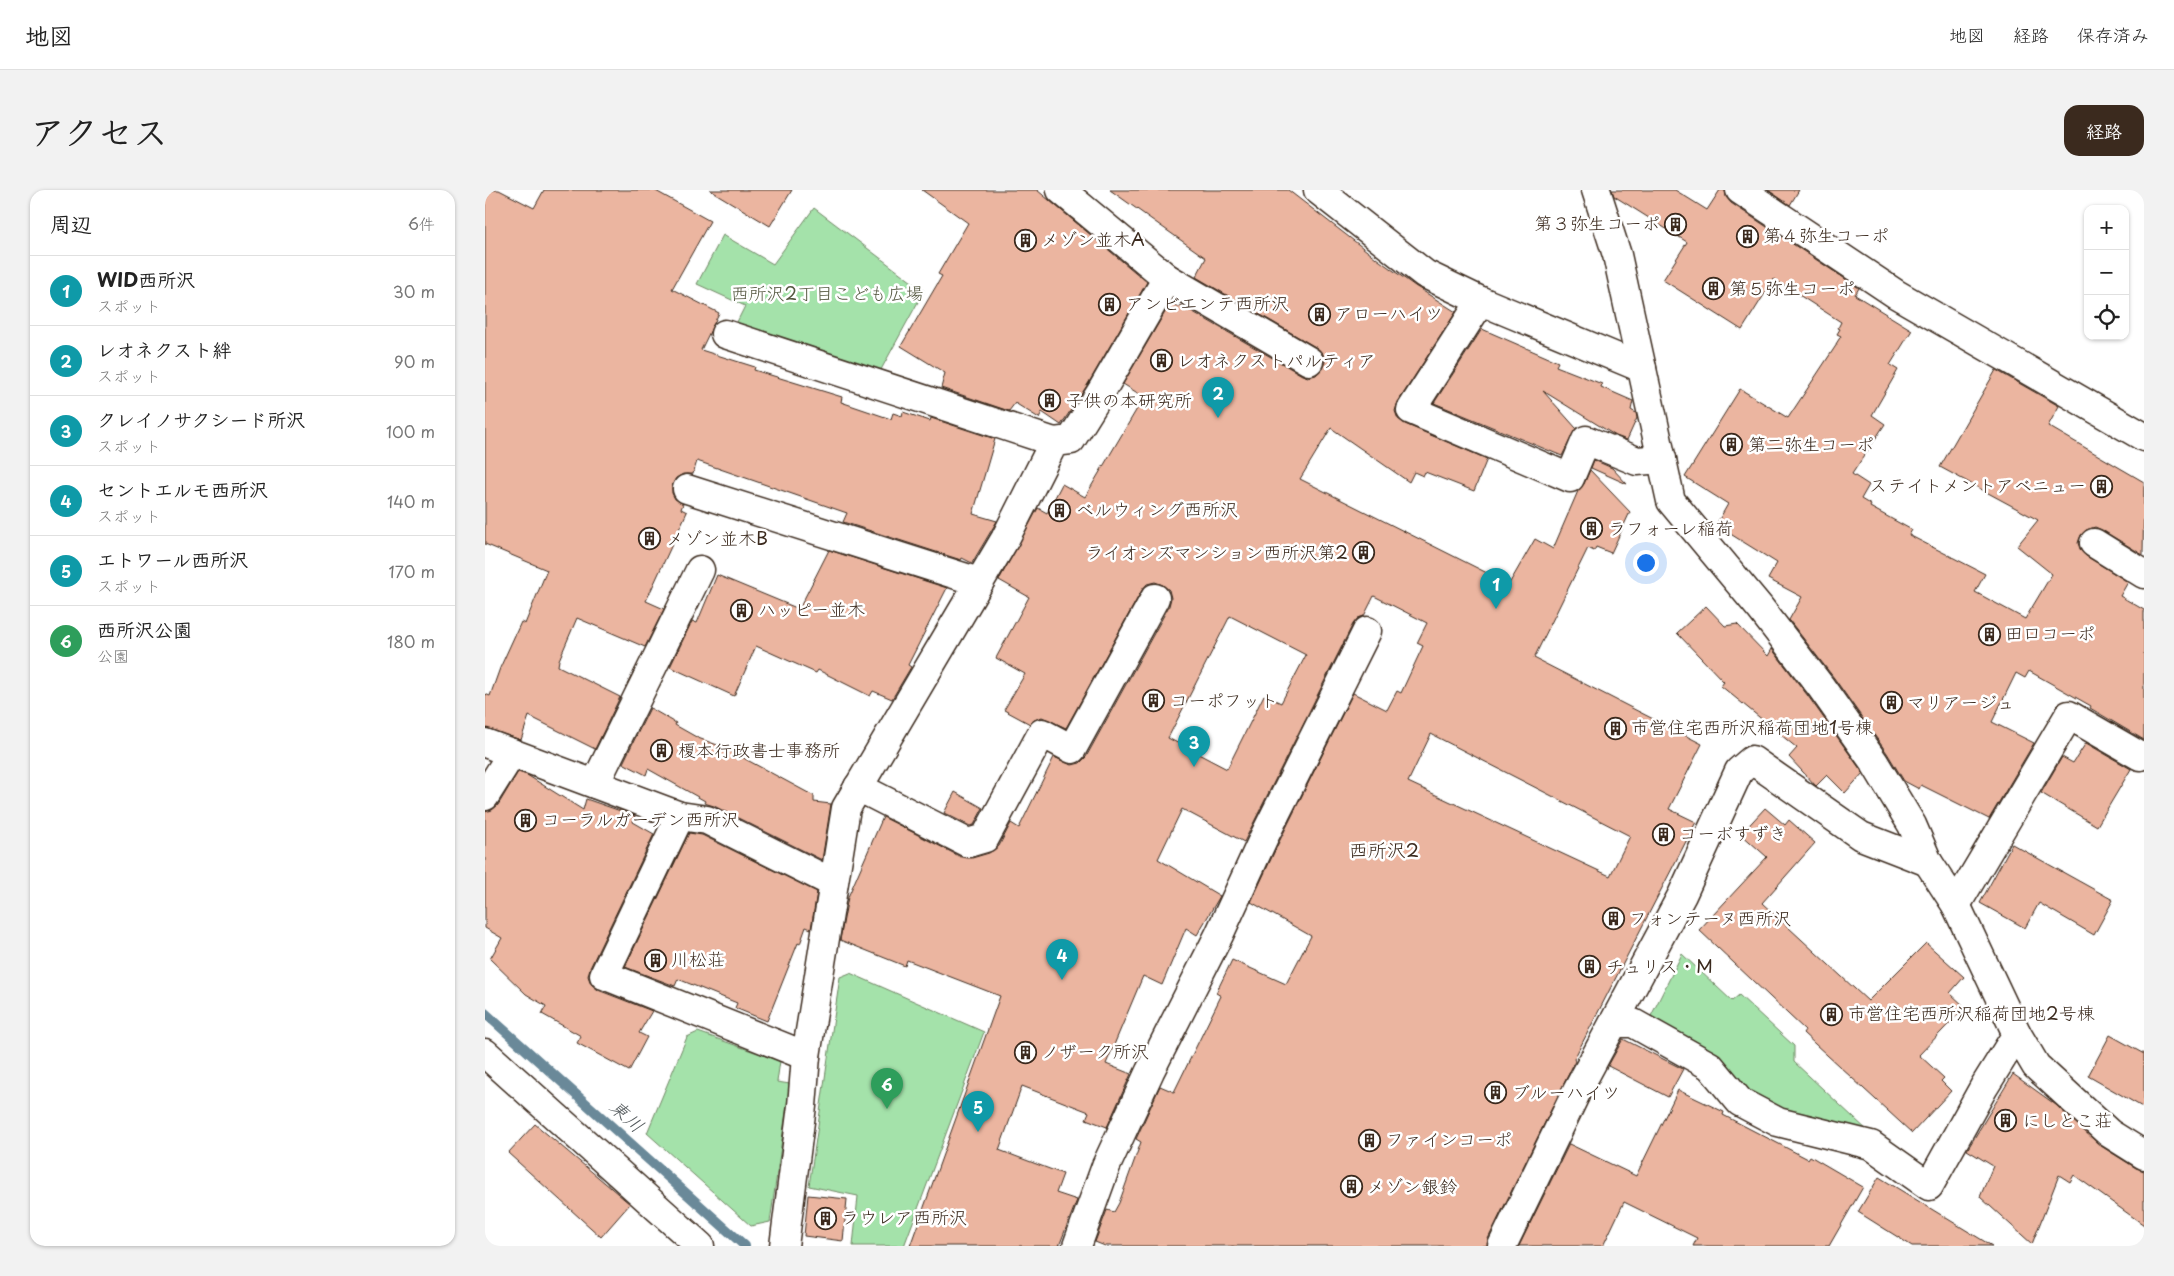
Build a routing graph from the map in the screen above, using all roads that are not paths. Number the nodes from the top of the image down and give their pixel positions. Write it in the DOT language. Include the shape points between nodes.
graph roads {
  1 [pos="1061,190"];
  2 [pos="1318,190"];
  3 [pos="1596,190"];
  4 [pos="1740,190"];
  5 [pos="1167,278"];
  6 [pos="1481,301"];
  7 [pos="725,334"];
  8 [pos="1309,361"];
  9 [pos="1642,368"];
  10 [pos="2144,436"];
  11 [pos="1054,442"];
  12 [pos="1663,458"];
  13 [pos="687,489"];
  14 [pos="2094,543"];
  15 [pos="700,570"];
  16 [pos="2144,574"];
  17 [pos="979,582"];
  18 [pos="1155,598"];
  19 [pos="1367,632"];
  20 [pos="485,743"];
  21 [pos="512,753"];
  22 [pos="2140,756"];
  23 [pos="595,784"];
  24 [pos="859,787"];
  25 [pos="485,796"];
  26 [pos="680,816"];
  27 [pos="1928,862"];
  28 [pos="833,882"];
  29 [pos="1956,904"];
  30 [pos="1614,1023"];
  31 [pos="2017,1034"];
  32 [pos="485,1053"];
  33 [pos="806,1056"];
  34 [pos="2144,1155"];
  35 [pos="785,1245"];
  36 [pos="700,1246"];
  37 [pos="1077,1246"];
  38 [pos="1502,1246"];
  1 -- 5 [label="street"];
  2 -- 6 [label="street" via="1425,274"];
  3 -- 9 [label="street" via="1617,256"];
  4 -- 10 [label="street" via="1897,294"];
  5 -- 8 [label="street"];
  5 -- 11 [label="street" via="1071,440"];
  6 -- 9 [label="street"];
  6 -- 12 [label="street" via="1411,410 1570,478 1586,440 1637,461"];
  7 -- 11 [label="street"];
  9 -- 12 [label="street"];
  11 -- 17 [label="street" via="1005,539"];
  12 -- 27 [label="street" via="1671,501 1760,608 1875,762 1912,825"];
  13 -- 17 [label="street"];
  14 -- 16 [label="street"];
  15 -- 23 [label="street"];
  17 -- 24 [label="street"];
  18 -- 24 [label="street" via="1072,749 1042,733 985,838 968,843"];
  19 -- 37 [label="street" via="1150,1071 1106,1166"];
  20 -- 21 [label="street"];
  21 -- 23 [label="street"];
  21 -- 25 [label="street"];
  22 -- 29 [label="street" via="2069,716"];
  23 -- 26 [label="street"];
  24 -- 28 [label="street" via="846,808"];
  26 -- 28 [label="street" via="707,820"];
  26 -- 33 [label="street" via="604,975"];
  27 -- 29 [label="street"];
  27 -- 30 [label="street" via="1861,836 1752,760 1739,771 1683,896"];
  28 -- 33 [label="street"];
  29 -- 31 [label="street"];
  30 -- 31 [label="street" via="1633,1023 1710,1066 1740,1102 1778,1122 1871,1145 1929,1186"];
  30 -- 38 [label="street" via="1577,1091"];
  31 -- 34 [label="street" via="2036,1066 2109,1133"];
  32 -- 36 [label="street"];
  33 -- 35 [label="street"];
}
